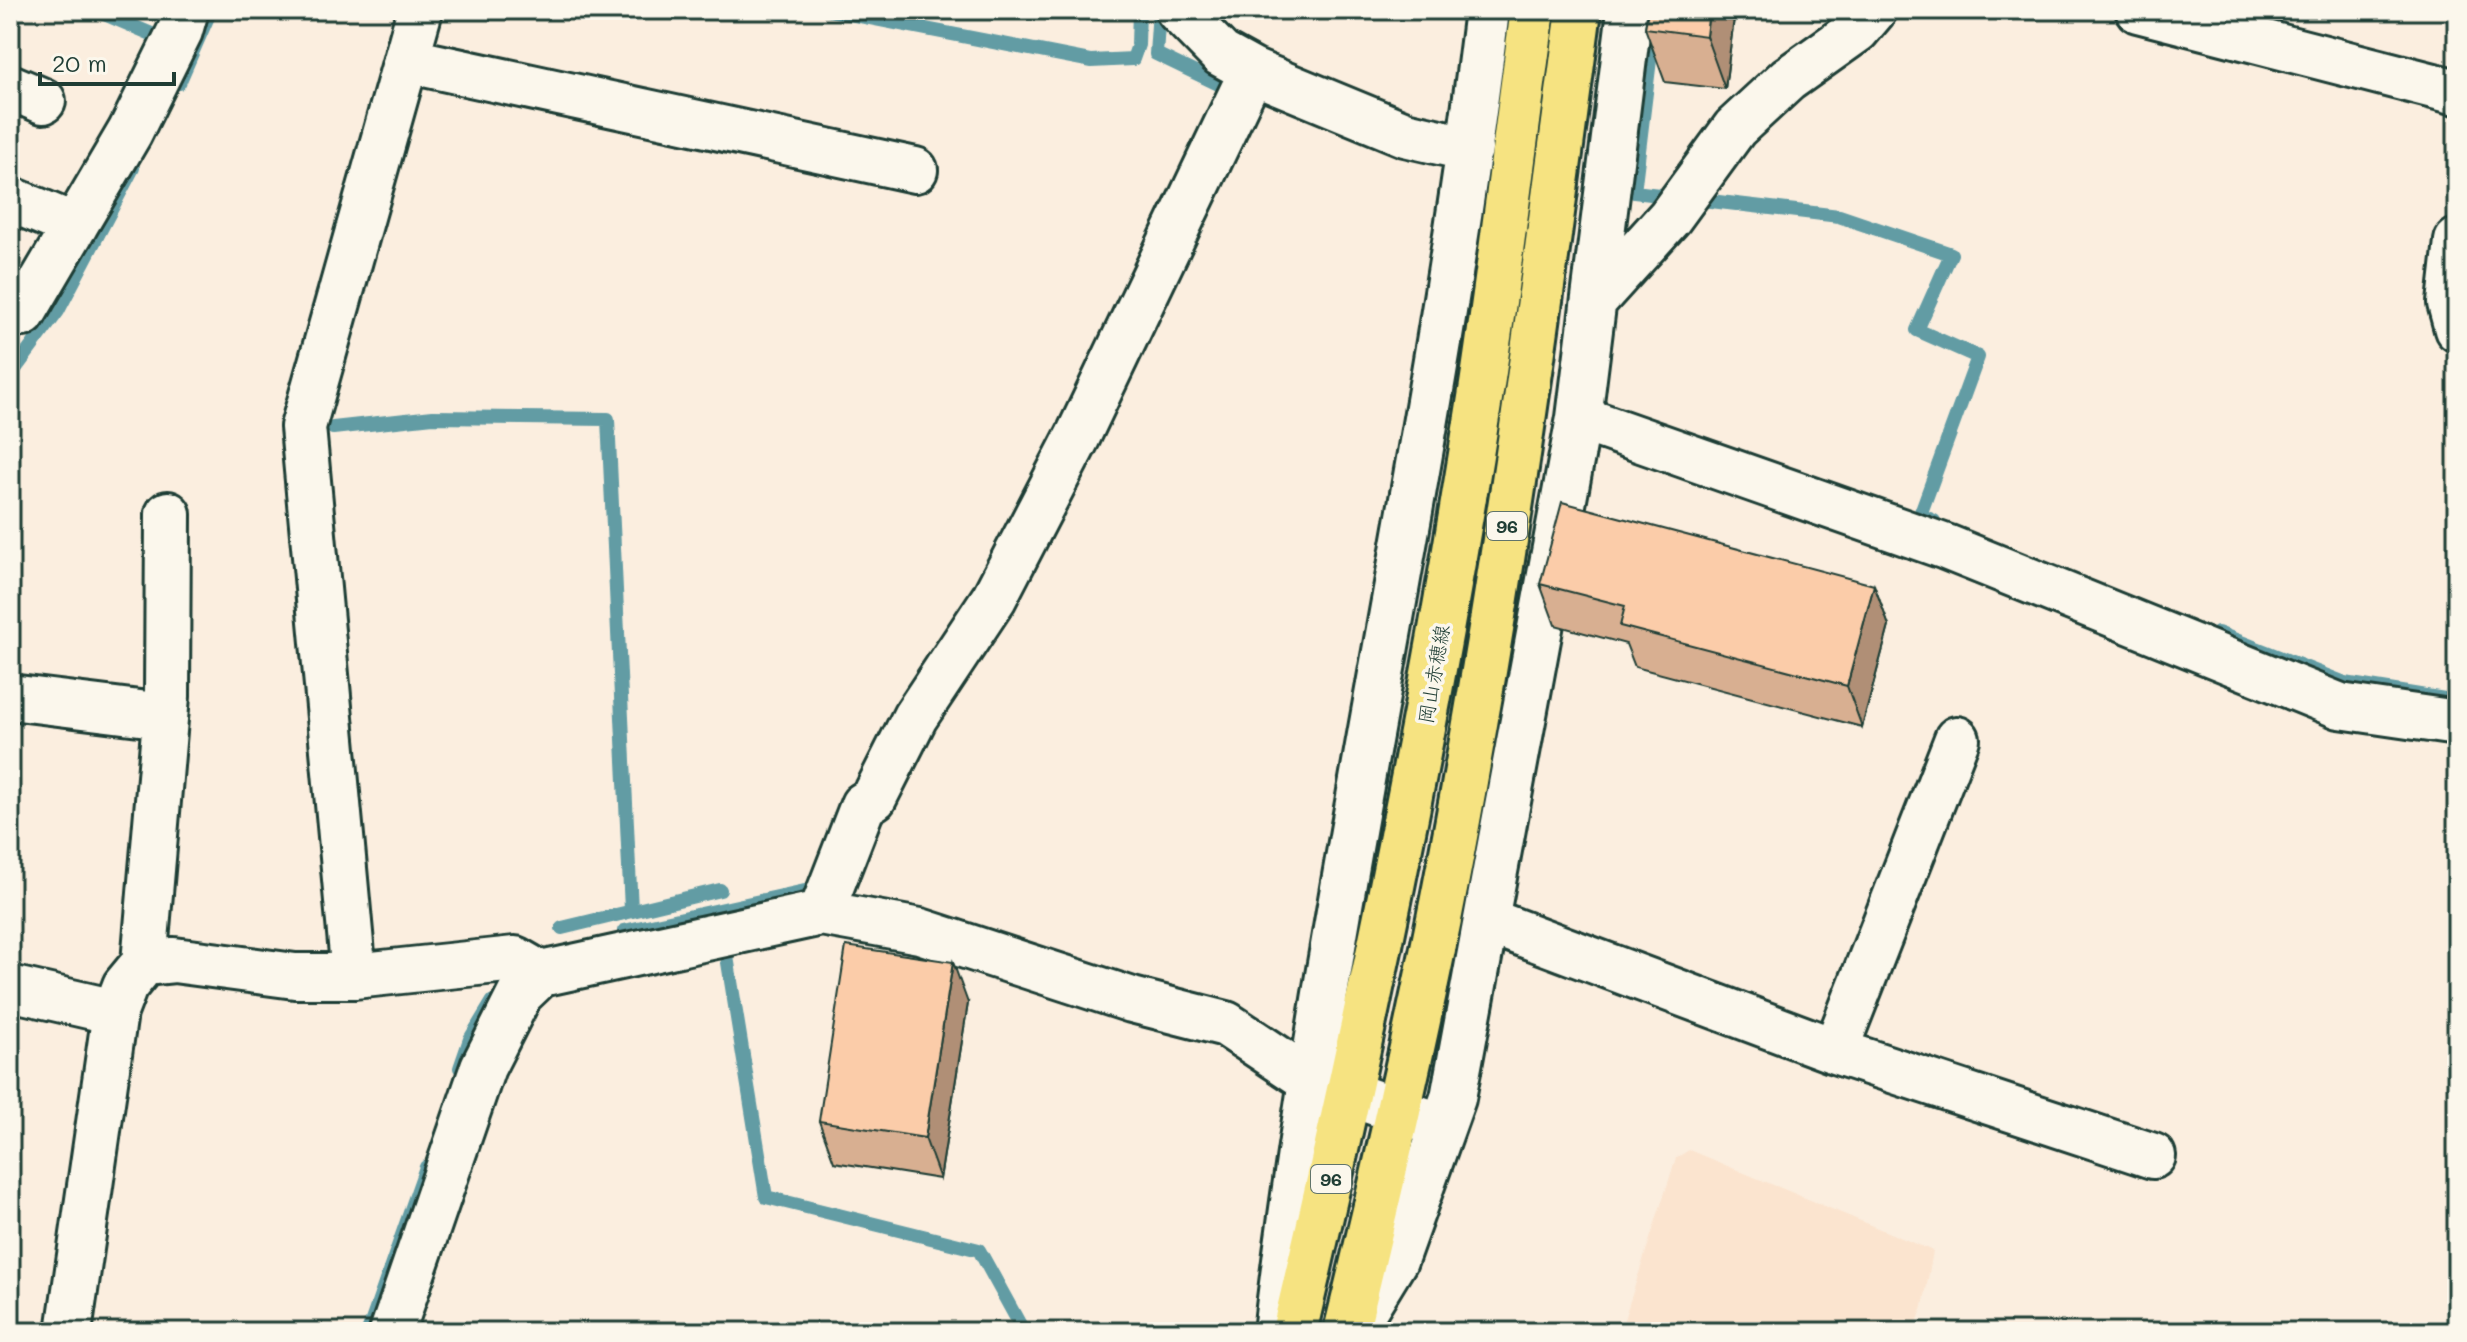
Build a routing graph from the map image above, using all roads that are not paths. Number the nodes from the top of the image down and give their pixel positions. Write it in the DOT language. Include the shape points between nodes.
graph roads {
  1 [pos="420,10"];
  2 [pos="1178,10"];
  3 [pos="1487,10"];
  4 [pos="1533,10"];
  5 [pos="1579,10"];
  6 [pos="1630,10"];
  7 [pos="1874,10"];
  8 [pos="2138,10"];
  9 [pos="179,30"];
  10 [pos="406,60"];
  11 [pos="1245,86"];
  12 [pos="2457,92"];
  13 [pos="1470,149"];
  14 [pos="915,170"];
  15 [pos="10,199"];
  16 [pos="75,226"];
  17 [pos="2457,241"];
  18 [pos="1594,301"];
  19 [pos="23,314"];
  20 [pos="2457,329"];
  21 [pos="1579,418"];
  22 [pos="168,514"];
  23 [pos="10,697"];
  24 [pos="164,716"];
  25 [pos="2457,723"];
  26 [pos="1957,739"];
  27 [pos="828,895"];
  28 [pos="1486,920"];
  29 [pos="144,963"];
  30 [pos="541,974"];
  31 [pos="354,976"];
  32 [pos="10,988"];
  33 [pos="115,1012"];
  34 [pos="1835,1051"];
  35 [pos="1310,1080"];
  36 [pos="1350,1095"];
  37 [pos="1399,1113"];
  38 [pos="1443,1125"];
  39 [pos="2153,1156"];
  40 [pos="69,1332"];
  41 [pos="392,1332"];
  42 [pos="1276,1332"];
  43 [pos="1294,1332"];
  44 [pos="1348,1332"];
  1 -- 10 [label="street"];
  2 -- 11 [label="street"];
  3 -- 13 [label="street"];
  4 -- 36 [label="main road, 岡山赤穂線 / 96" via="1480,397 1420,747"];
  5 -- 37 [label="main road, 96" via="1527,402 1469,760"];
  6 -- 18 [label="street"];
  7 -- 18 [label="street" via="1857,30 1788,79 1735,128 1684,197"];
  8 -- 12 [label="street"];
  9 -- 16 [label="street" via="130,132"];
  10 -- 14 [label="street"];
  10 -- 31 [label="street" via="303,427"];
  11 -- 13 [label="street"];
  11 -- 27 [label="street" via="1078,436 1001,585 915,717 874,798 863,805"];
  13 -- 35 [label="street"];
  15 -- 16 [label="street"];
  16 -- 19 [label="street"];
  17 -- 20 [label="street" via="2450,303"];
  18 -- 21 [label="street"];
  21 -- 25 [label="street" via="1946,547 2340,706"];
  21 -- 28 [label="street"];
  22 -- 24 [label="street"];
  23 -- 24 [label="street"];
  24 -- 29 [label="street"];
  26 -- 34 [label="street"];
  27 -- 30 [label="street" via="723,933"];
  27 -- 35 [label="street" via="1132,1000 1226,1024"];
  28 -- 34 [label="street"];
  28 -- 38 [label="street" via="1453,1098"];
  29 -- 31 [label="street" via="174,960 295,976"];
  29 -- 33 [label="street" via="125,986"];
  30 -- 31 [label="street" via="515,959"];
  30 -- 41 [label="street" via="520,994 483,1067"];
  32 -- 33 [label="street"];
  33 -- 40 [label="street"];
  34 -- 39 [label="street"];
  35 -- 36 [label="street"];
  35 -- 42 [label="street"];
  36 -- 37 [label="street"];
  36 -- 43 [label="main road, 岡山赤穂線 / 96"];
  37 -- 38 [label="street"];
  37 -- 44 [label="main road, 96"];
  38 -- 44 [label="street" via="1395,1260"];
}
